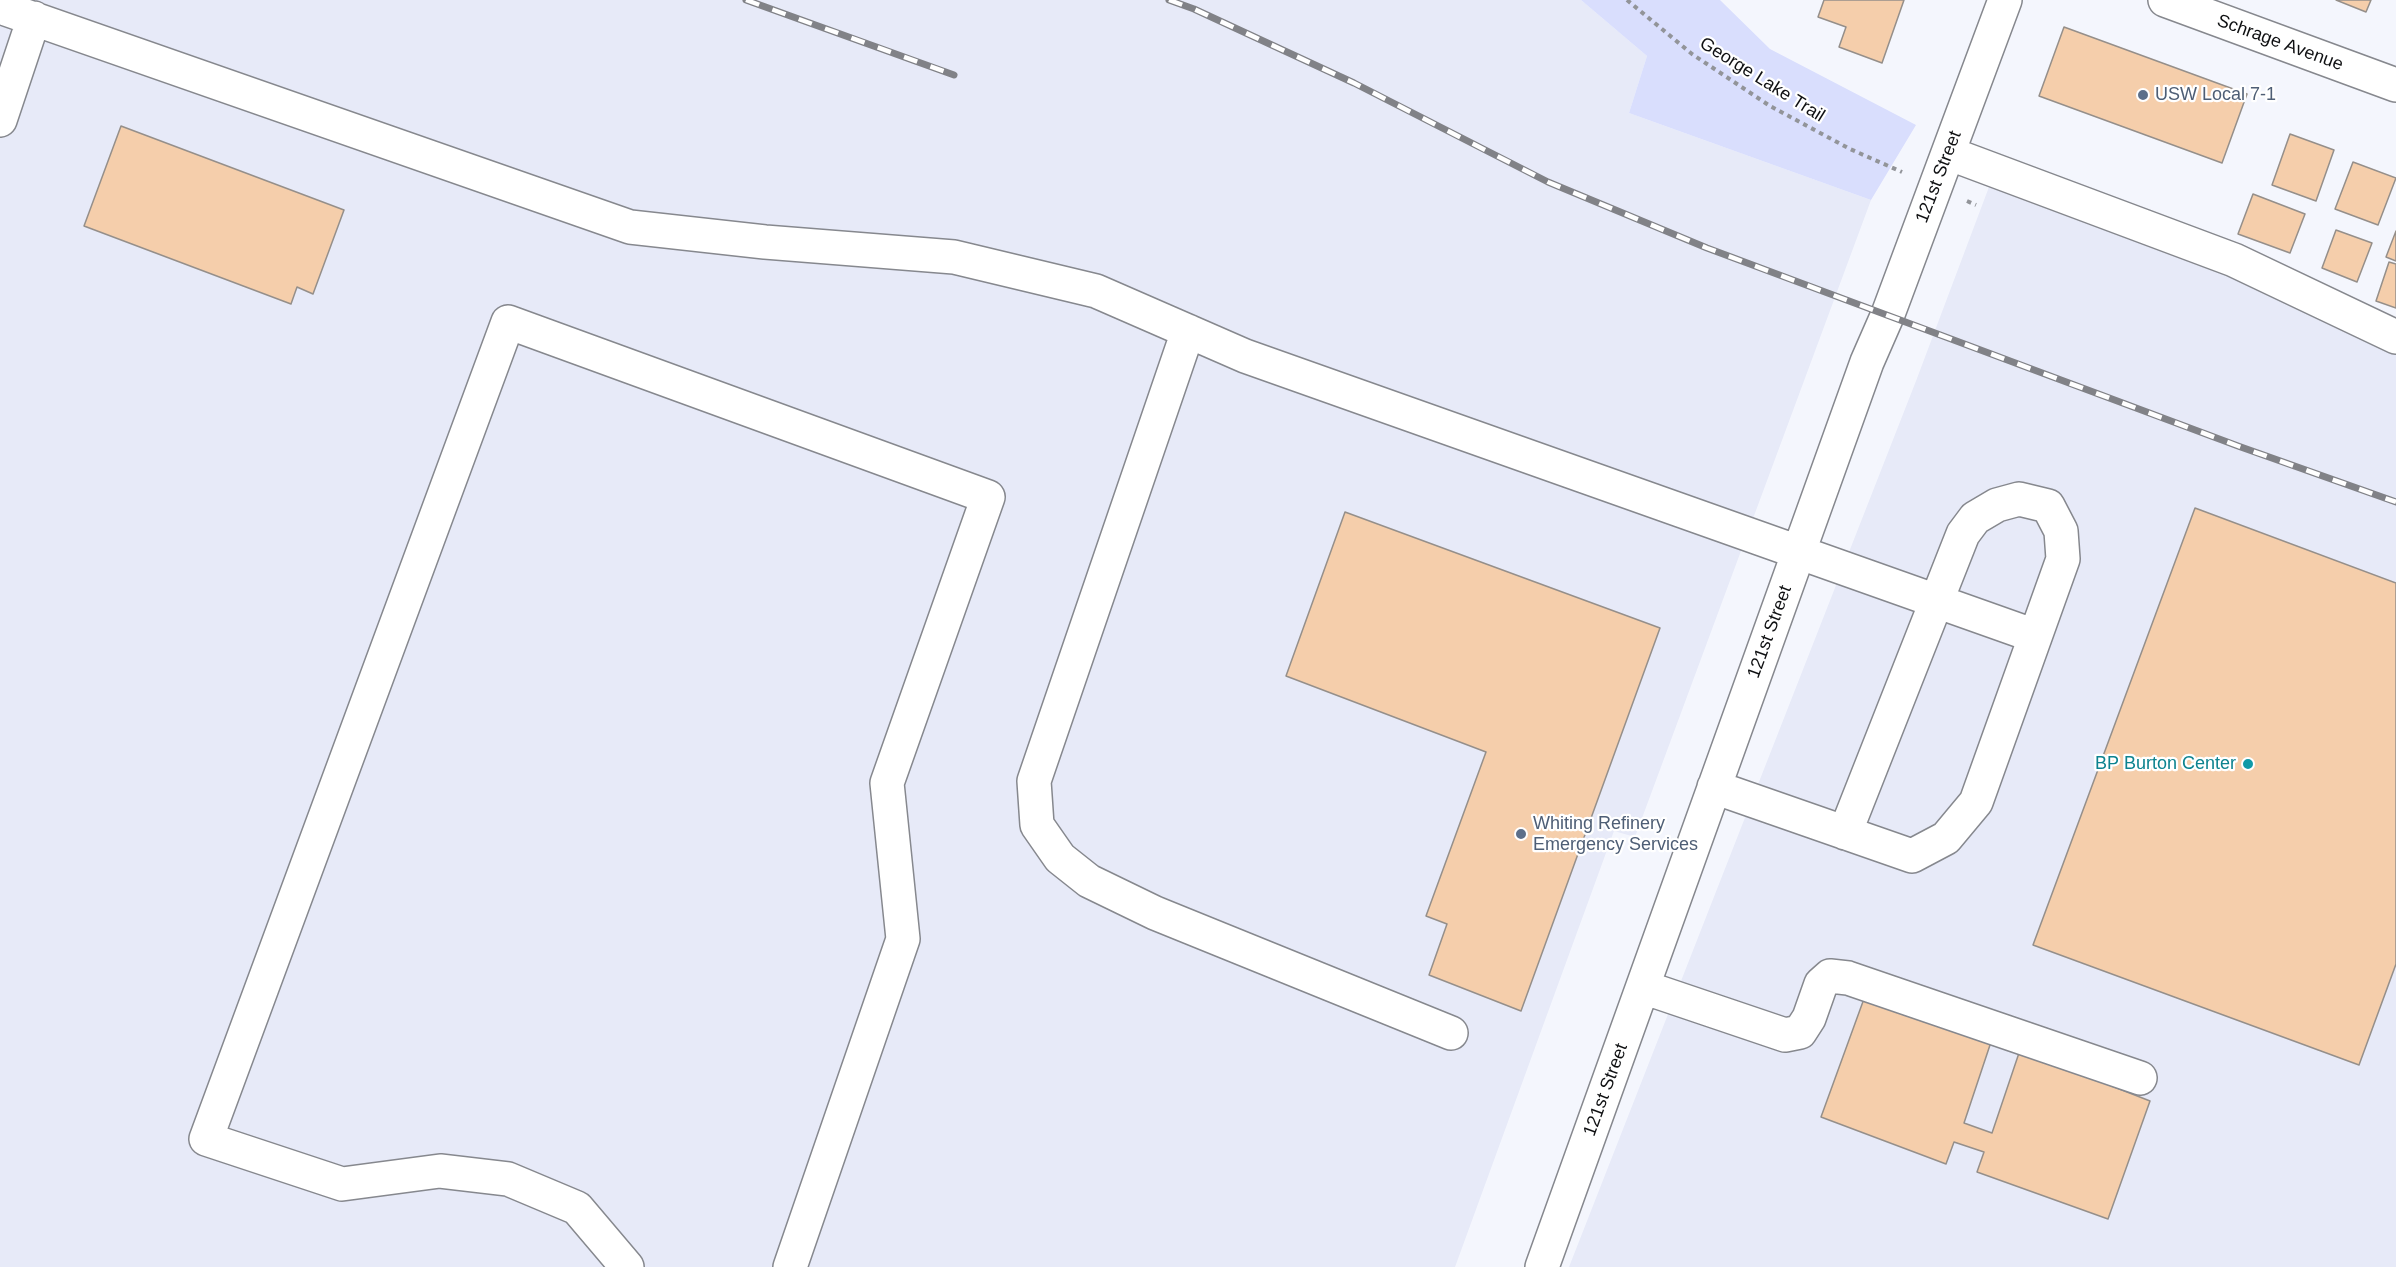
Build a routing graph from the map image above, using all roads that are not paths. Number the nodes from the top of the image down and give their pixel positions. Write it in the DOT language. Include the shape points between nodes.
graph roads {
  1 [pos="2005,0"];
  2 [pos="2165,0"];
  3 [pos="0,7"];
  4 [pos="34,18"];
  5 [pos="2396,85"];
  6 [pos="0,120"];
  7 [pos="1948,153"];
  8 [pos="1188,331"];
  9 [pos="2396,337"];
  10 [pos="1798,553"];
  11 [pos="1936,600"];
  12 [pos="2034,636"];
  13 [pos="1714,787"];
  14 [pos="1845,833"];
  15 [pos="1643,987"];
  16 [pos="1451,1033"];
  17 [pos="2139,1078"];
  18 [pos="627,1267"];
  19 [pos="790,1267"];
  20 [pos="1542,1267"];
  1 -- 7 [label="street, 121st Street"];
  2 -- 5 [label="street, Schrage Avenue"];
  3 -- 4 [label="street"];
  4 -- 6 [label="street"];
  4 -- 8 [label="street" via="630,227 954,257 1096,291"];
  7 -- 9 [label="street" via="2234,260"];
  7 -- 10 [label="street, 121st Street"];
  8 -- 10 [label="street" via="1245,356"];
  8 -- 16 [label="street" via="1034,781 1037,825 1060,858 1089,881 1155,914"];
  10 -- 11 [label="street"];
  10 -- 13 [label="street, 121st Street"];
  11 -- 12 [label="street"];
  11 -- 12 [label="street" via="1962,534 1975,519 1997,505 2019,499 2048,506 2061,531 2062,559"];
  11 -- 14 [label="street"];
  12 -- 14 [label="street" via="1976,802 1946,837 1912,856"];
  13 -- 14 [label="street"];
  13 -- 15 [label="street, 121st Street"];
  15 -- 17 [label="street" via="1785,1035 1800,1032 1821,984 1830,976 1848,978"];
  15 -- 20 [label="street, 121st Street"];
  18 -- 19 [label="street" via="577,1208 508,1179 440,1171 342,1184 206,1139 508,322 988,497 887,783 903,939"];
}
